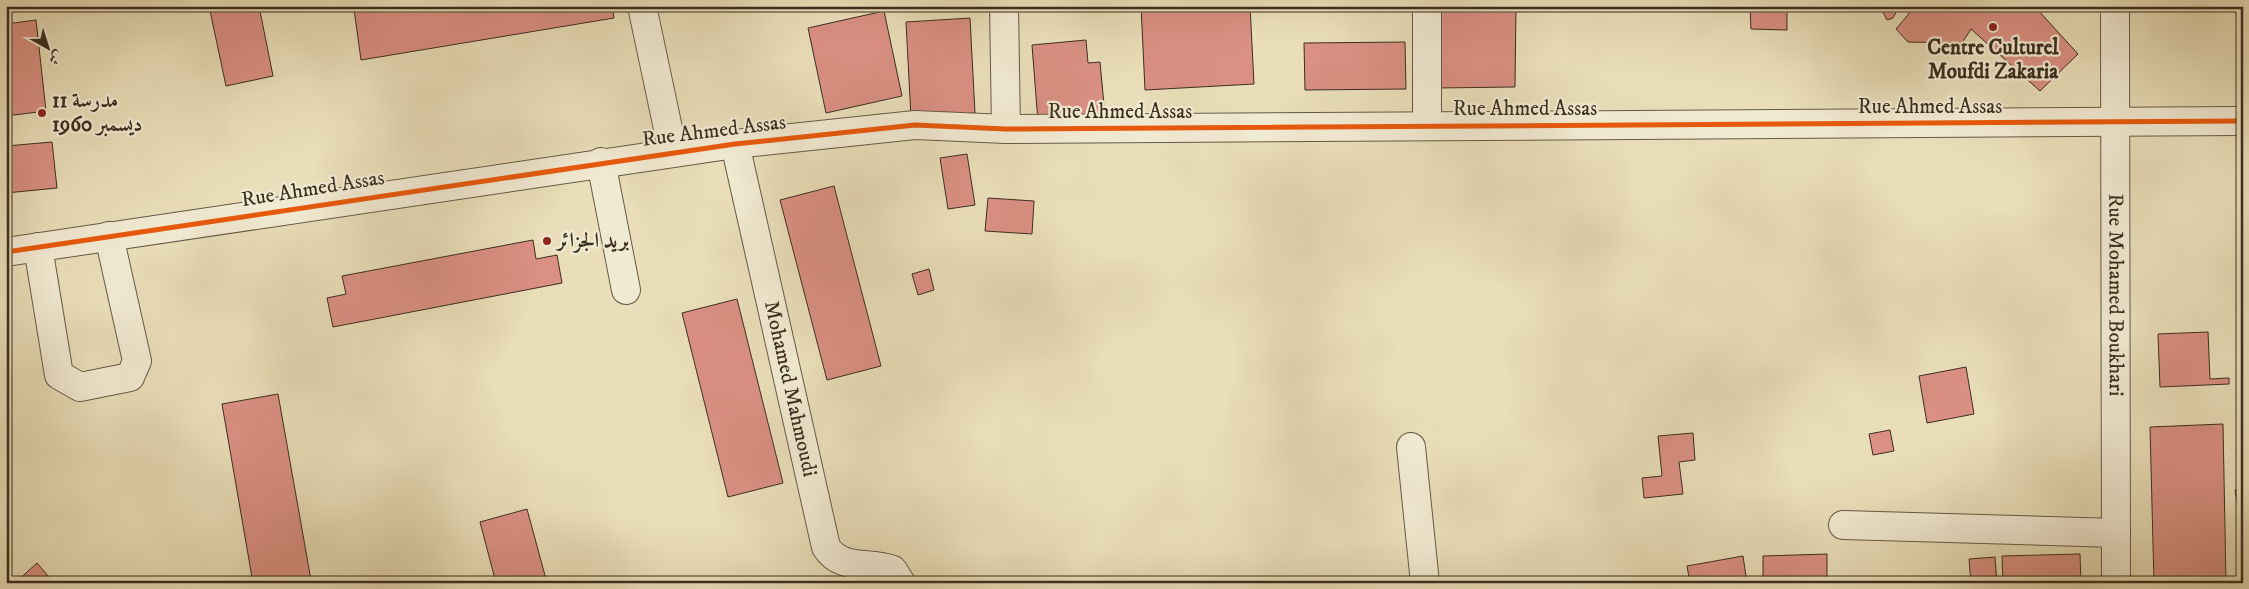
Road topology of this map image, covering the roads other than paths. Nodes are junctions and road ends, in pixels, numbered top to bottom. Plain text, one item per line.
1 (642, 6) edge
2 (1004, 6) edge
3 (1427, 6) edge
4 (2116, 6) edge
5 (2243, 121) edge
6 (2115, 122) junction
7 (1427, 126) junction
8 (1006, 129) junction
9 (735, 144) junction
10 (673, 152) junction
11 (601, 162) junction
12 (109, 236) junction
13 (38, 247) junction
14 (6, 252) edge
15 (626, 290) dead end
16 (1410, 447) dead end
17 (1843, 525) dead end
18 (2116, 533) junction
19 (900, 583) edge
20 (1425, 583) edge
21 (2116, 583) edge

1 - 10 street
2 - 8 street
3 - 7 street
4 - 6 street, Rue Mohamed Boukhari
5 - 6 street, Rue Ahmed Assas
6 - 7 street, Rue Ahmed Assas
6 - 18 street, Rue Mohamed Boukhari
7 - 8 street, Rue Ahmed Assas
8 - 9 street, Rue Ahmed Assas
9 - 10 street, Rue Ahmed Assas
9 - 19 street, Mohamed Mahmoudi
10 - 11 street, Rue Ahmed Assas
11 - 12 street, Rue Ahmed Assas
11 - 15 street
12 - 13 street, Rue Ahmed Assas
12 - 13 street
13 - 14 street, Rue Ahmed Assas
16 - 20 street
17 - 18 street
18 - 21 street, Rue Mohamed Boukhari

